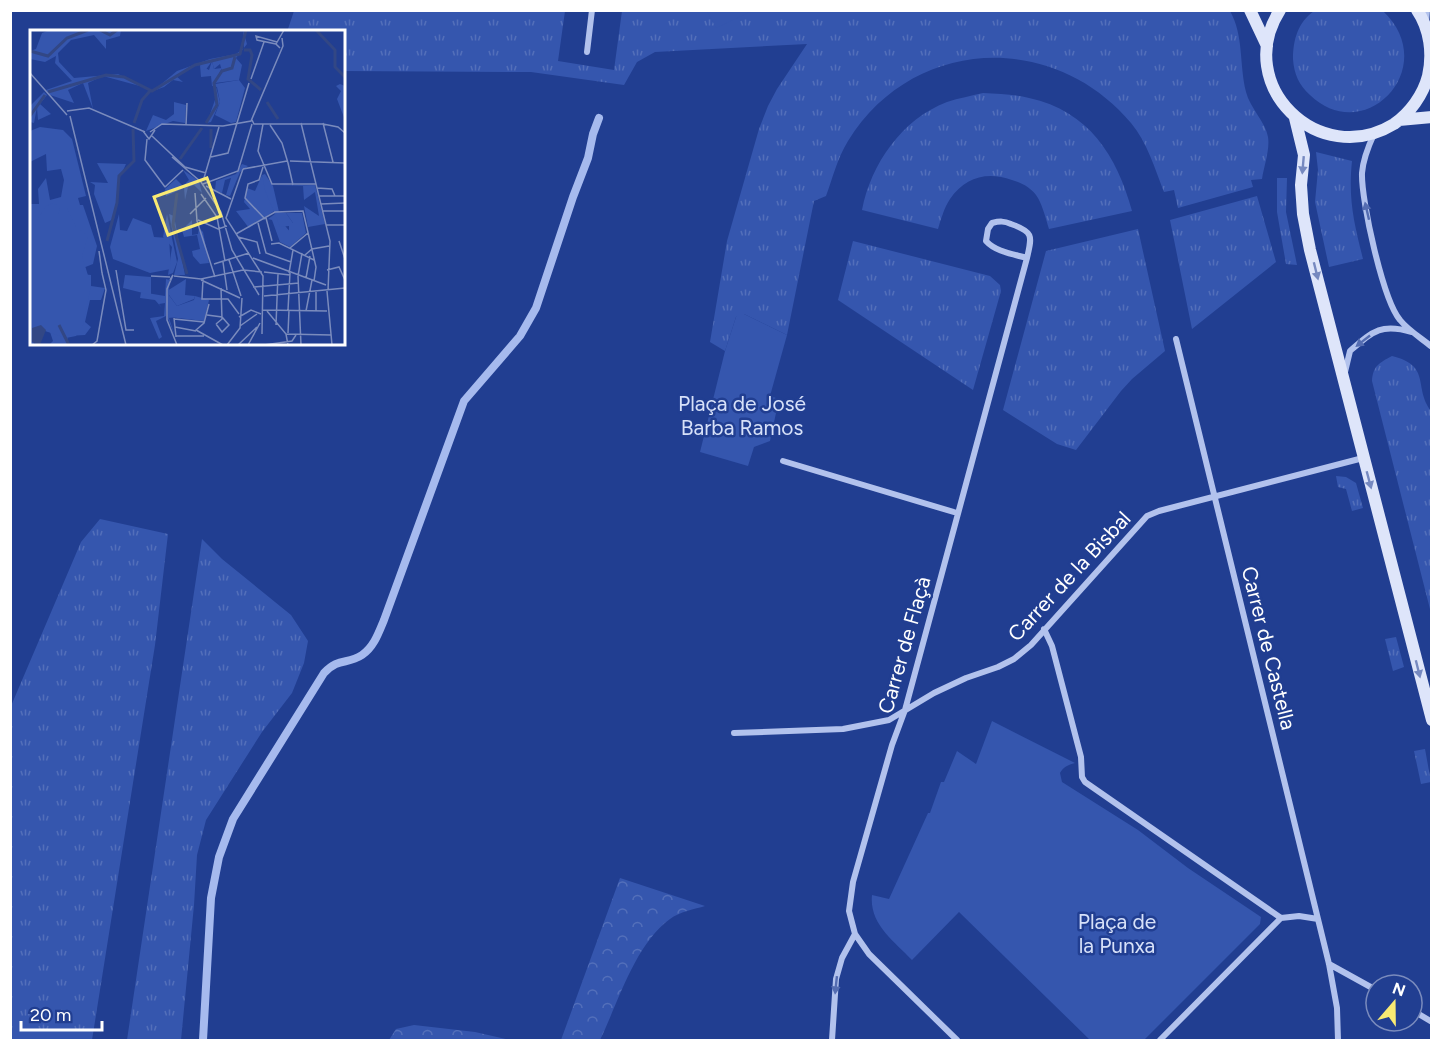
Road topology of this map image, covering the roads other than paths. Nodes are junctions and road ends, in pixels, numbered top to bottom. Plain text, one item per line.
1 (592, 10) edge
2 (1251, 10) edge
3 (1280, 10) edge
4 (1417, 10) edge
5 (1428, 10) edge
6 (1425, 26) junction
7 (1267, 46) junction
8 (586, 52) dead end
9 (1431, 52) edge
10 (1431, 117) edge
11 (1295, 118) junction
12 (1399, 120) junction
13 (1374, 134) junction
14 (1027, 258) junction
15 (1415, 333) junction
16 (1176, 339) dead end
17 (1431, 347) edge
18 (1346, 391) junction
19 (1363, 458) junction
20 (783, 461) dead end
21 (1215, 496) junction
22 (957, 513) junction
23 (1044, 629) junction
24 (905, 710) junction
25 (1431, 720) edge
26 (734, 733) dead end
27 (1281, 918) junction
28 (1318, 919) junction
29 (855, 934) junction
30 (1329, 964) junction
31 (1364, 983) edge
32 (832, 1041) edge
33 (957, 1041) edge
34 (1160, 1041) edge
35 (1338, 1041) edge

1 - 8 street
2 - 7 street
3 - 7 street
4 - 6 street
5 - 6 street
6 - 9 street
7 - 11 street
9 - 12 street
10 - 12 street
11 - 13 street
11 -> 18 street
12 - 13 street
15 -> 13 street
14 - 14 street, Carrer de Flaçà
14 - 22 street, Carrer de Flaçà
15 - 17 street
15 -> 18 street
16 - 21 street, Carrer de Castella
18 - 19 street
19 - 21 street, Carrer de la Bisbal
19 -> 25 street
20 - 22 street
21 - 23 street, Carrer de la Bisbal
21 - 28 street, Carrer de Castella
22 - 24 street, Carrer de Flaçà
23 - 24 street, Carrer de la Bisbal
23 - 27 street
24 - 26 street, Carrer de la Bisbal
24 - 29 street, Carrer de Flaçà
27 - 28 street
27 - 34 street
28 - 30 street, Carrer de Castella
29 -> 32 street
29 - 33 street
30 - 31 street
30 - 35 street, Carrer de Castella

